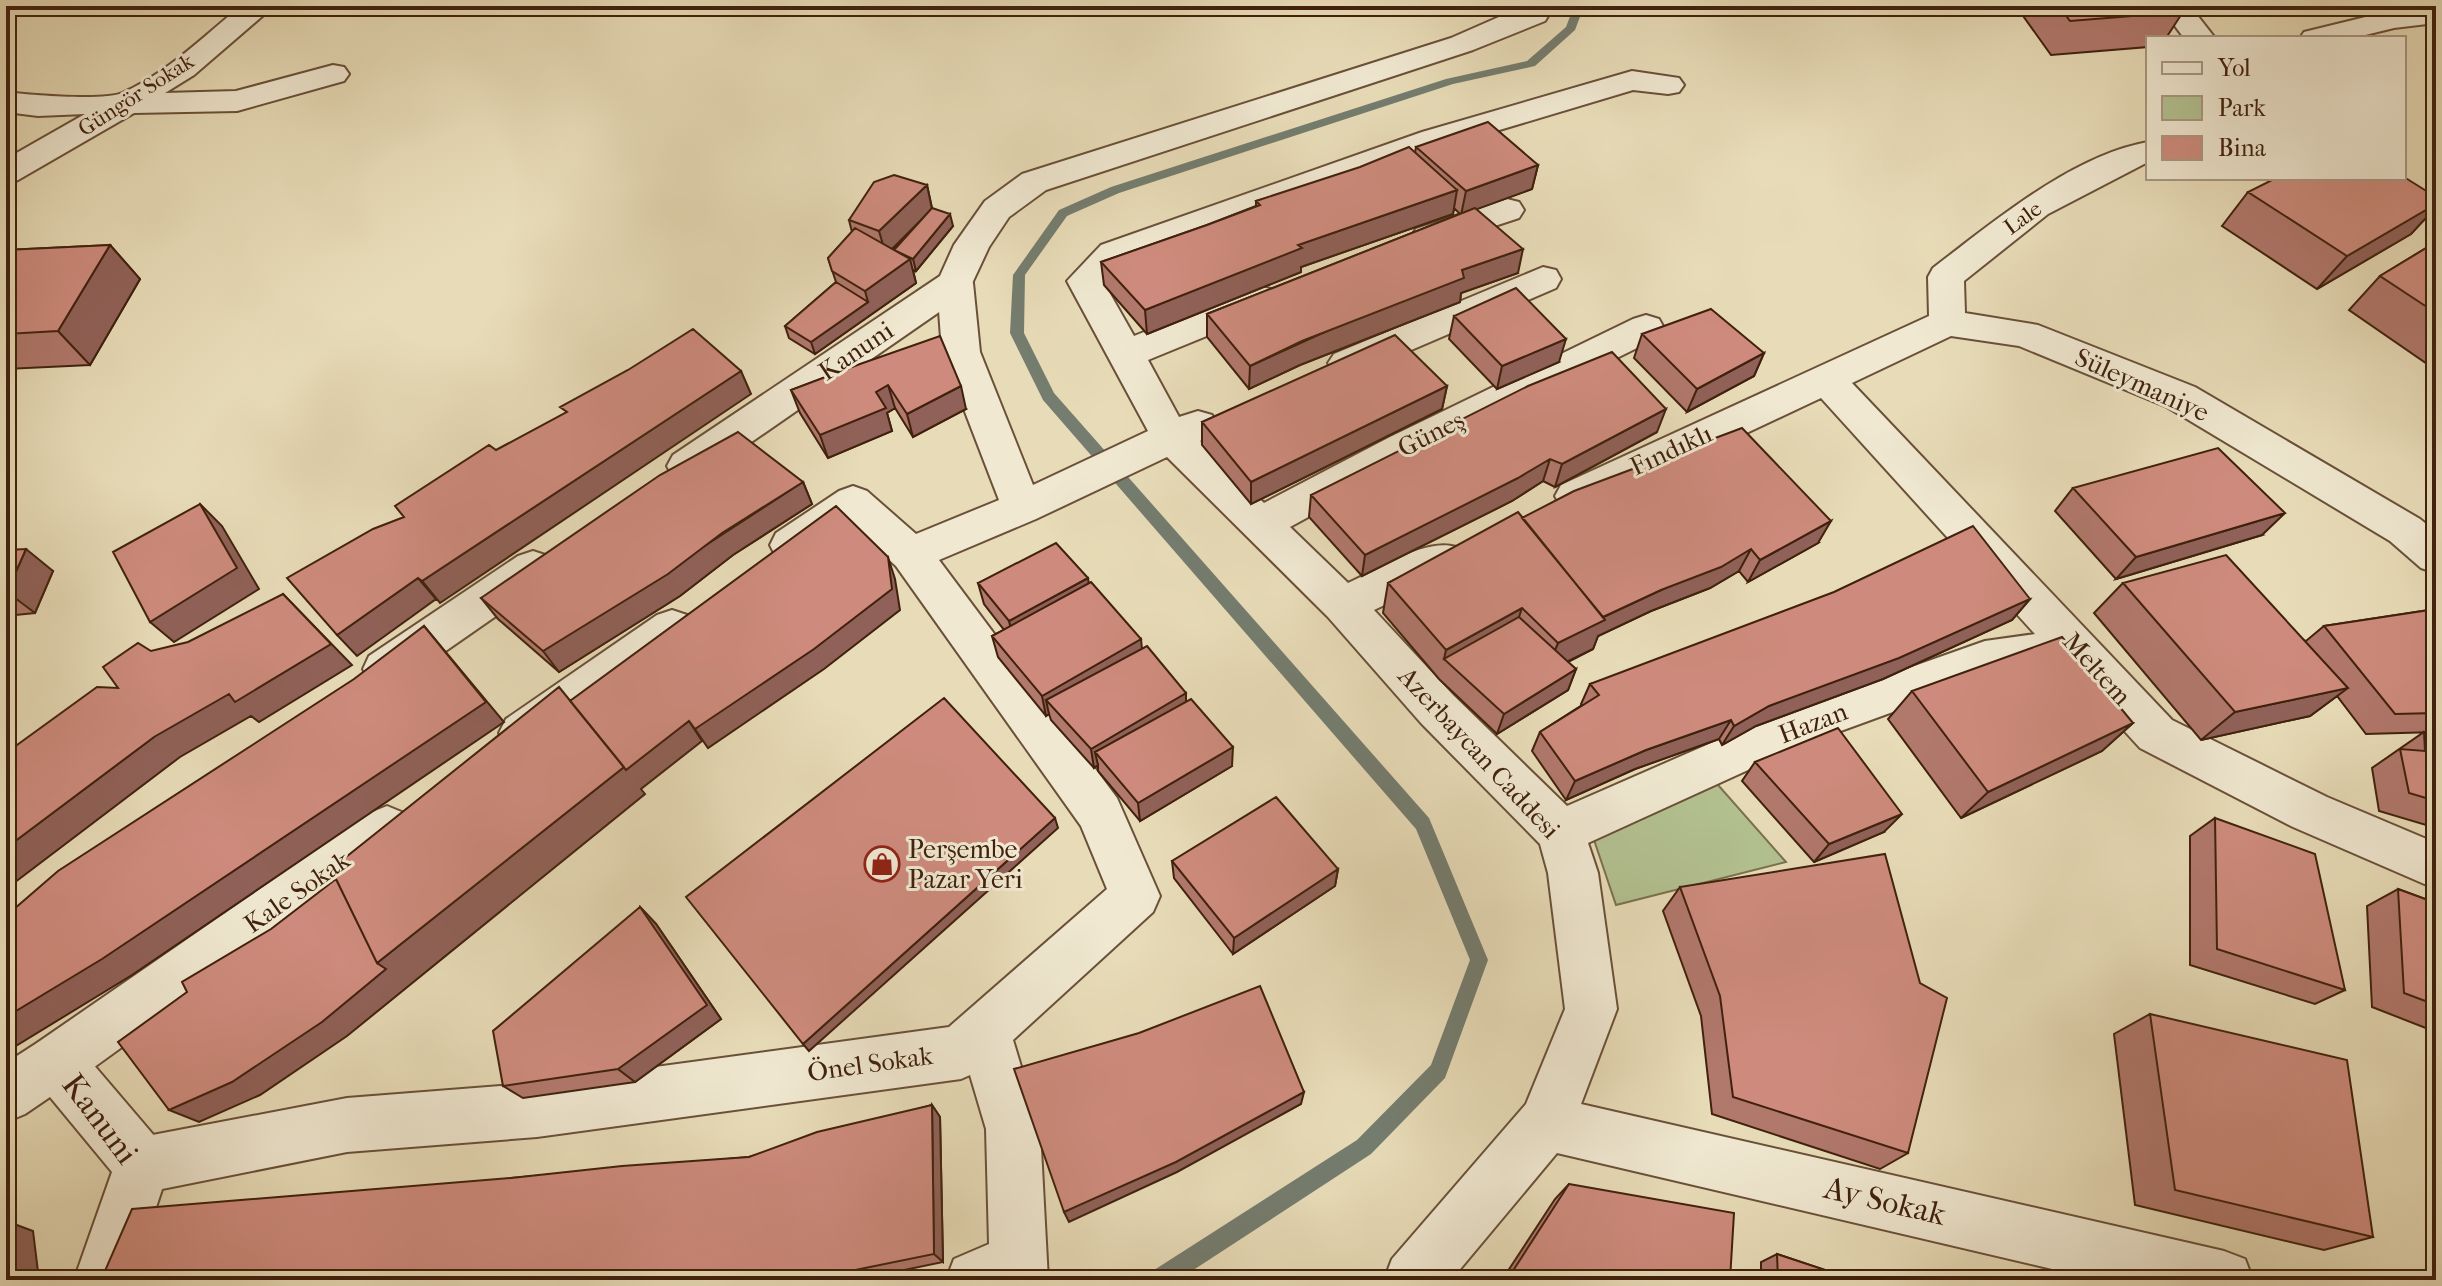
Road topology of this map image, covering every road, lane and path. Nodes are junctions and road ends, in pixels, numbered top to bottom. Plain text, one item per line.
1 (259, 6) edge
2 (1539, 6) edge
3 (2175, 6) edge
4 (2436, 14) edge
5 (2198, 36) edge
6 (2323, 36) edge
7 (333, 74) dead end
8 (1668, 85) dead end
9 (6, 102) edge
10 (125, 105) junction
11 (2146, 152) edge
12 (6, 173) edge
13 (1507, 210) dead end
14 (1400, 246) edge
15 (1543, 279) dead end
16 (955, 283) junction
17 (1299, 284) edge
18 (1947, 323) junction
19 (1646, 328) dead end
20 (1127, 354) junction
21 (1314, 377) edge
22 (1825, 378) junction
23 (1228, 413) edge
24 (1162, 441) junction
25 (652, 488) edge
26 (1040, 500) junction
27 (1542, 511) edge
28 (1260, 524) junction
29 (1471, 545) edge
30 (563, 547) edge
31 (911, 554) junction
32 (2436, 556) edge
33 (750, 573) edge
34 (711, 600) edge
35 (1343, 605) junction
36 (2077, 646) junction
37 (354, 691) edge
38 (493, 753) edge
39 (416, 808) edge
40 (1560, 832) junction
41 (2436, 866) edge
42 (984, 1031) junction
43 (56, 1062) junction
44 (6, 1095) edge
45 (1546, 1123) junction
46 (142, 1165) junction
47 (1004, 1274) edge
48 (103, 1280) edge
49 (1413, 1280) edge
50 (2224, 1280) edge

1 - 10 street, Güngör Sokak
2 - 16 street
3 - 5 street
4 - 6 street
7 - 10 street
8 - 20 street, Azerbaycan Caddesi
9 - 10 street
10 - 12 street, Güngör Sokak
11 - 18 street, Lale
13 - 14 street
15 - 21 street
16 - 25 street, Kanuni
16 - 26 street
17 - 20 street
18 - 22 street
18 - 32 street, Süleymaniye
19 - 28 street, Güneş
20 - 24 street, Azerbaycan Caddesi
22 - 27 street, Fındıklı
22 - 36 street, Meltem
23 - 24 street
24 - 26 street
24 - 28 street, Azerbaycan Caddesi
26 - 31 street
28 - 35 street, Azerbaycan Caddesi
29 - 35 street
30 - 37 street
31 - 33 street
31 - 42 street, Önel Sokak
34 - 38 street
35 - 40 street, Azerbaycan Caddesi
36 - 40 street, Hazan
36 - 41 street, Meltem
39 - 43 street, Kale Sokak
40 - 45 street, Azerbaycan Caddesi
42 - 46 street, Önel Sokak
42 - 47 street
43 - 44 street, Kanuni
43 - 46 street, Kanuni
45 - 49 street, Azerbaycan Caddesi
45 - 50 street, Ay Sokak
46 - 48 street, Kanuni

